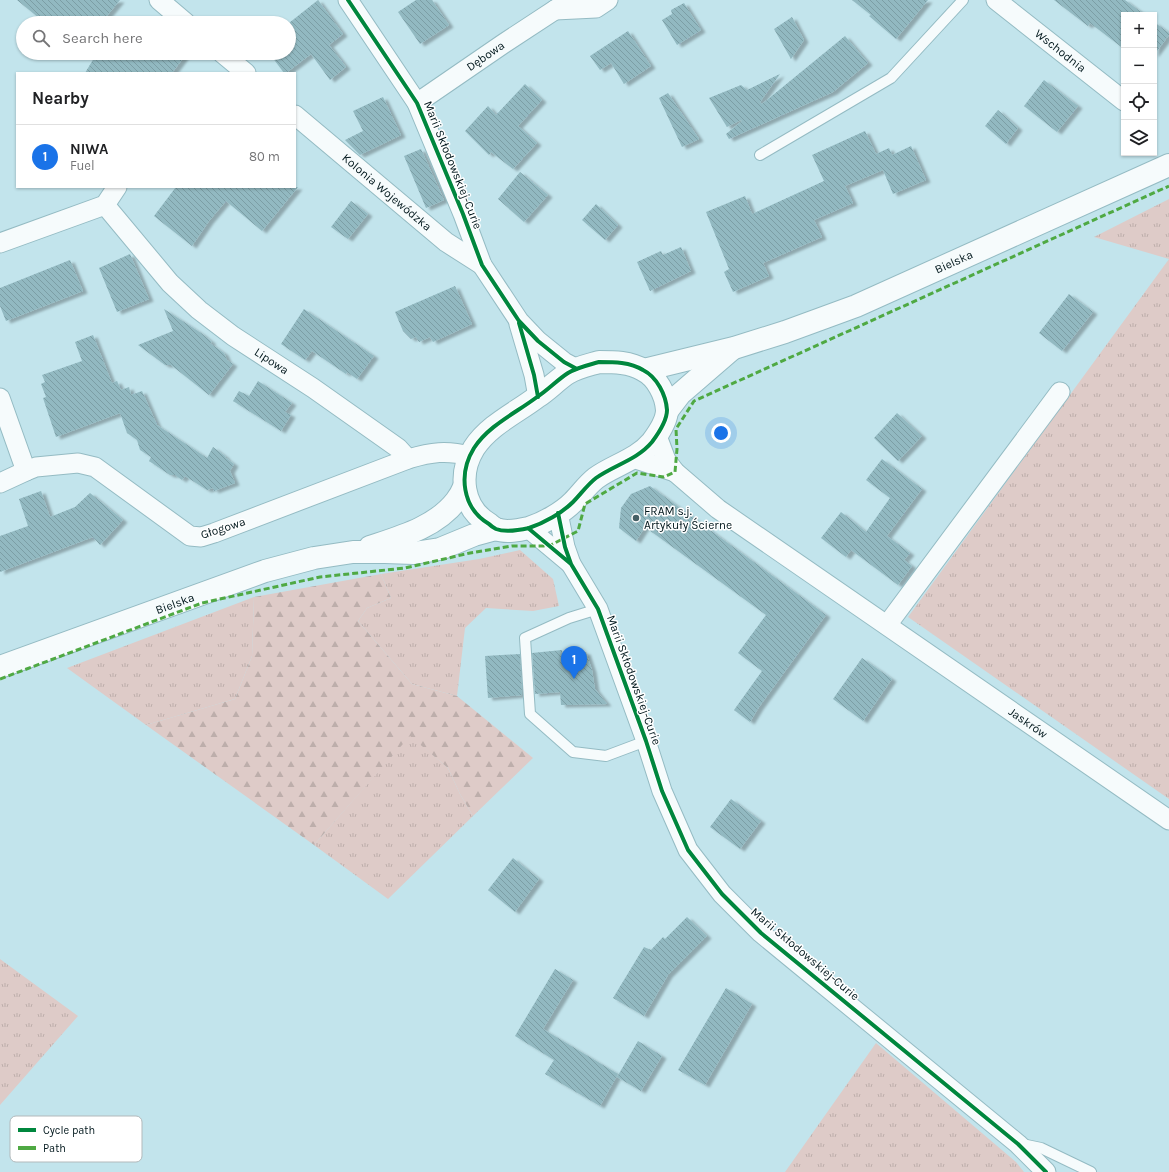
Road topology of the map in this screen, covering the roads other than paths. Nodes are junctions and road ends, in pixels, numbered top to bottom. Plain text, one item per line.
1 (159, 0) edge
2 (348, 0) edge
3 (570, 0) edge
4 (608, 0) edge
5 (963, 0) edge
6 (996, 0) edge
7 (554, 10) junction
8 (178, 16) edge
9 (230, 60) edge
10 (245, 72) edge
11 (1121, 99) edge
12 (417, 103) junction
13 (296, 116) edge
14 (760, 155) dead end
15 (1169, 164) edge
16 (116, 188) edge
17 (105, 205) junction
18 (0, 243) edge
19 (482, 265) junction
20 (519, 321) junction
21 (734, 348) junction
22 (577, 369) junction
23 (644, 370) junction
24 (1060, 392) dead end
25 (538, 397) junction
26 (0, 398) edge
27 (667, 411) junction
28 (657, 436) junction
29 (470, 456) junction
30 (633, 458) junction
31 (408, 459) junction
32 (26, 471) junction
33 (675, 472) junction
34 (0, 483) edge
35 (464, 487) junction
36 (558, 513) junction
37 (528, 528) junction
38 (496, 529) junction
39 (354, 552) junction
40 (571, 564) junction
41 (598, 609) junction
42 (887, 625) junction
43 (0, 667) edge
44 (646, 741) junction
45 (1169, 820) edge
46 (1018, 1144) junction
47 (1046, 1172) edge
48 (1091, 1172) edge

1 - 8 street
2 - 12 street, Marii Skłodowskiej-Curie
3 - 7 street, Dębowa
4 - 7 street
5 - 14 lane
6 - 11 street, Wschodnia
7 - 12 street, Dębowa
9 - 10 street
12 - 19 street, Marii Skłodowskiej-Curie
13 - 19 street, Kolonia Wojewódzka
15 - 21 main road, Bielska
16 - 17 street
17 - 18 street
17 - 31 street, Lipowa
19 - 20 street, Marii Skłodowskiej-Curie
20 - 22 street, Marii Skłodowskiej-Curie
20 - 25 street, Marii Skłodowskiej-Curie
21 - 23 main road, Bielska
21 - 27 main road, Bielska
22 - 23 main road
22 - 25 main road
23 - 27 main road
24 - 42 street
25 - 29 main road
26 - 32 street
27 - 28 main road, Bielska
28 - 30 main road, Bielska
28 - 33 street, Jaskrów
29 - 31 street
29 - 35 main road
30 - 33 street, Jaskrów
30 - 36 main road, Bielska
31 - 32 street, Głogowa
32 - 34 street, Głogowa
33 - 42 street, Jaskrów
35 - 38 main road
35 - 39 main road, Bielska
36 - 37 main road, Bielska
36 - 40 street, Marii Skłodowskiej-Curie
37 - 38 main road, Bielska
37 - 40 street, Marii Skłodowskiej-Curie
38 - 39 main road, Bielska
39 - 43 main road, Bielska
40 - 41 street, Marii Skłodowskiej-Curie
41 - 44 street, Marii Skłodowskiej-Curie
41 - 44 lane
42 - 45 street, Jaskrów
44 - 46 street, Marii Skłodowskiej-Curie
46 - 47 street, Marii Skłodowskiej-Curie
46 - 48 lane, Marii Skłodowskiej-Curie

